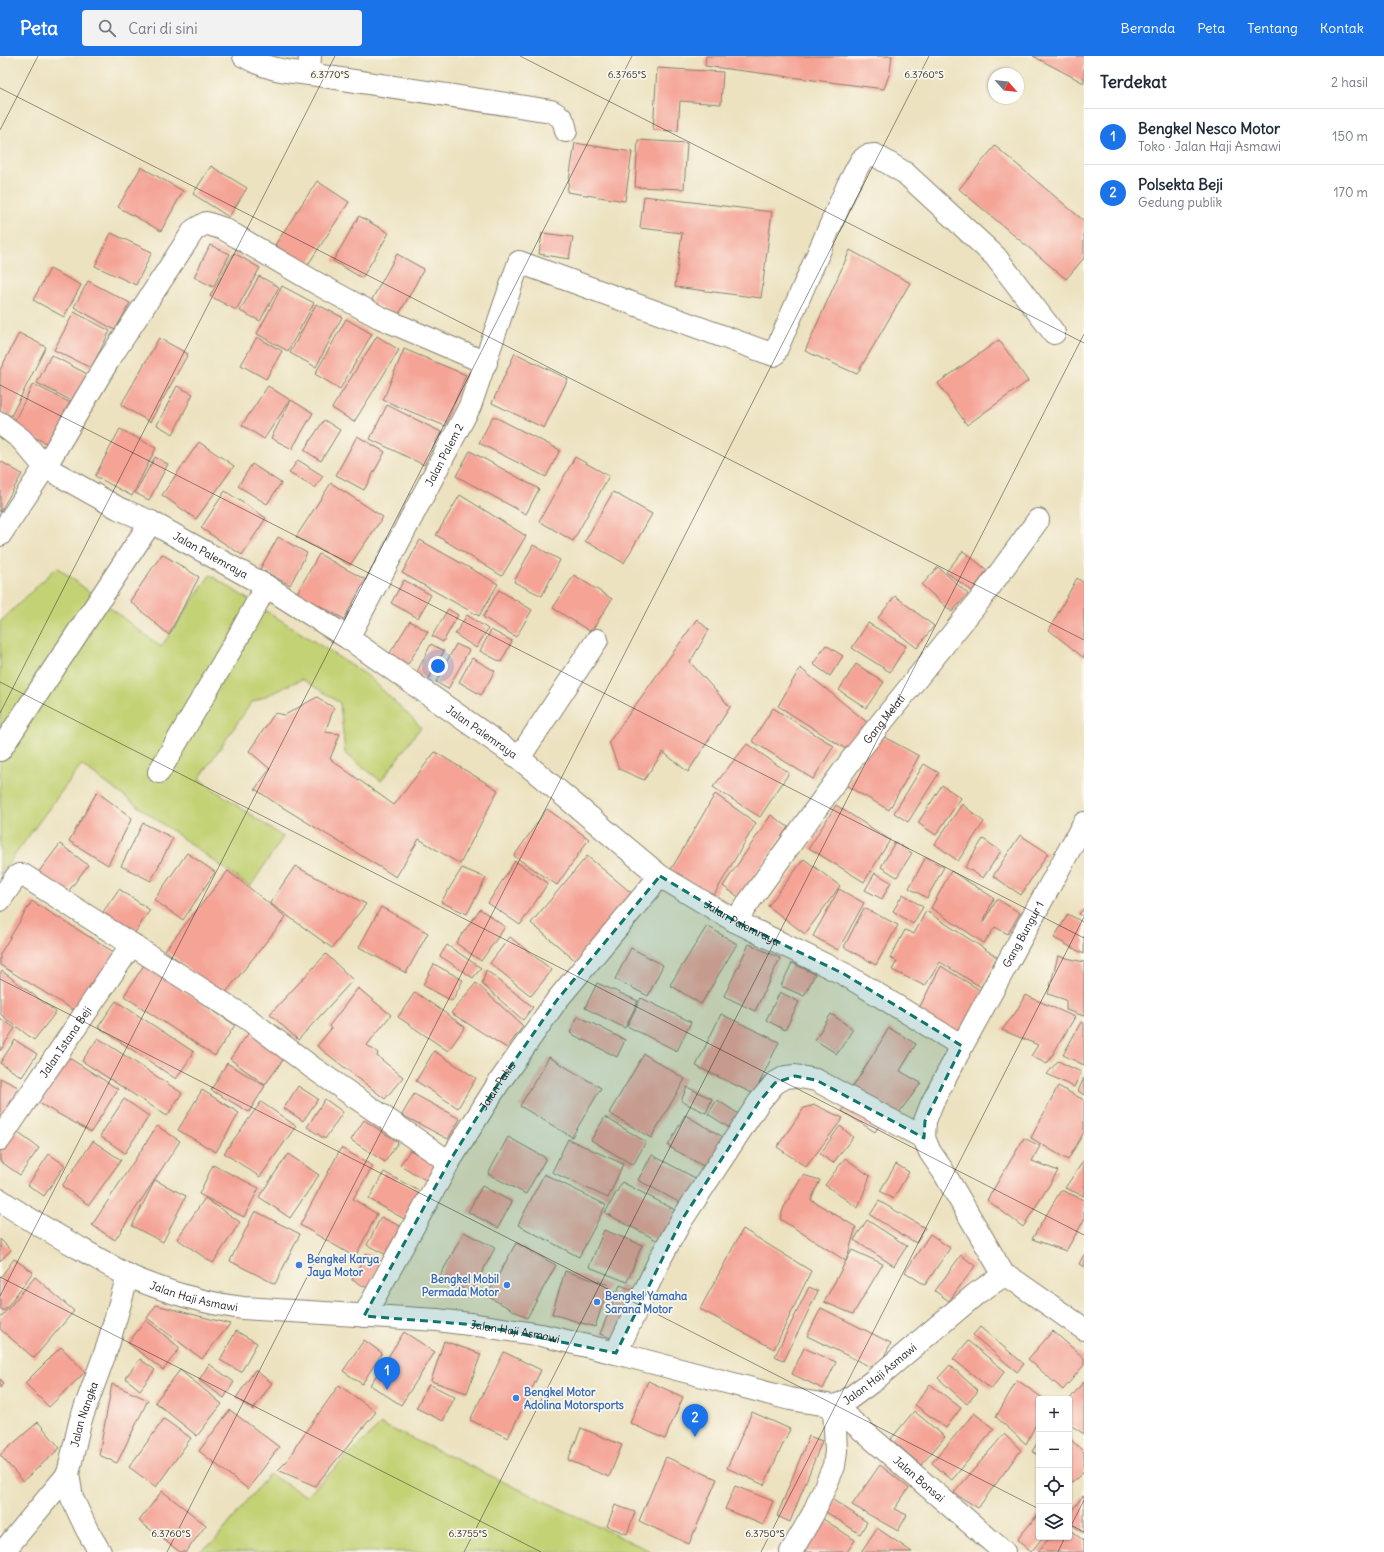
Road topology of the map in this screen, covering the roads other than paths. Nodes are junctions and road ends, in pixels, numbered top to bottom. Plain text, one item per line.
1 (244, 56) edge
2 (309, 65) edge
3 (566, 131) dead end
4 (1054, 333) dead end
5 (486, 363) junction
6 (0, 423) edge
7 (45, 467) junction
8 (1038, 520) dead end
9 (151, 522) junction
10 (0, 534) edge
11 (266, 586) junction
12 (348, 638) junction
13 (597, 640) dead end
14 (0, 750) edge
15 (519, 758) junction
16 (159, 772) dead end
17 (1084, 823) edge
18 (660, 876) junction
19 (0, 900) edge
20 (735, 921) junction
21 (132, 944) junction
22 (962, 1046) junction
23 (924, 1138) junction
24 (0, 1139) edge
25 (449, 1162) junction
26 (0, 1200) edge
27 (128, 1275) junction
28 (1005, 1277) junction
29 (364, 1316) junction
30 (1084, 1329) edge
31 (616, 1353) junction
32 (834, 1406) junction
33 (68, 1474) junction
34 (3, 1552) edge
35 (100, 1552) edge
36 (791, 1552) edge
37 (1004, 1552) edge

1 - 2 street
2 - 3 street
4 - 5 street, Jalan Palem 2
5 - 7 street
5 - 12 street, Jalan Palem 2
6 - 7 street, Jalan Palemraya
7 - 9 street, Jalan Palemraya
7 - 10 street
8 - 20 street, Gang Melati
9 - 11 street, Jalan Palemraya
9 - 14 street
11 - 12 street, Jalan Palemraya
11 - 16 street
12 - 15 street, Jalan Palemraya
13 - 15 street
15 - 18 street, Jalan Palemraya
17 - 22 street, Gang Bungur 1
18 - 20 street, Jalan Palemraya
18 - 25 street, Jalan Pakis
19 - 21 street
20 - 22 street, Jalan Palemraya
21 - 24 street, Jalan Istana Beji
21 - 25 street
22 - 23 street, Gang Bungur 1
23 - 28 street
23 - 31 street
25 - 29 street, Jalan Pakis
26 - 27 street, Jalan Haji Asmawi
27 - 29 street, Jalan Haji Asmawi
27 - 33 street, Jalan Nangka
28 - 30 street
28 - 32 street, Jalan Haji Asmawi
29 - 31 street, Jalan Haji Asmawi
31 - 32 street, Jalan Haji Asmawi
32 - 36 street
32 - 37 street, Jalan Bonsai
33 - 34 street
33 - 35 street, Jalan Nangka

